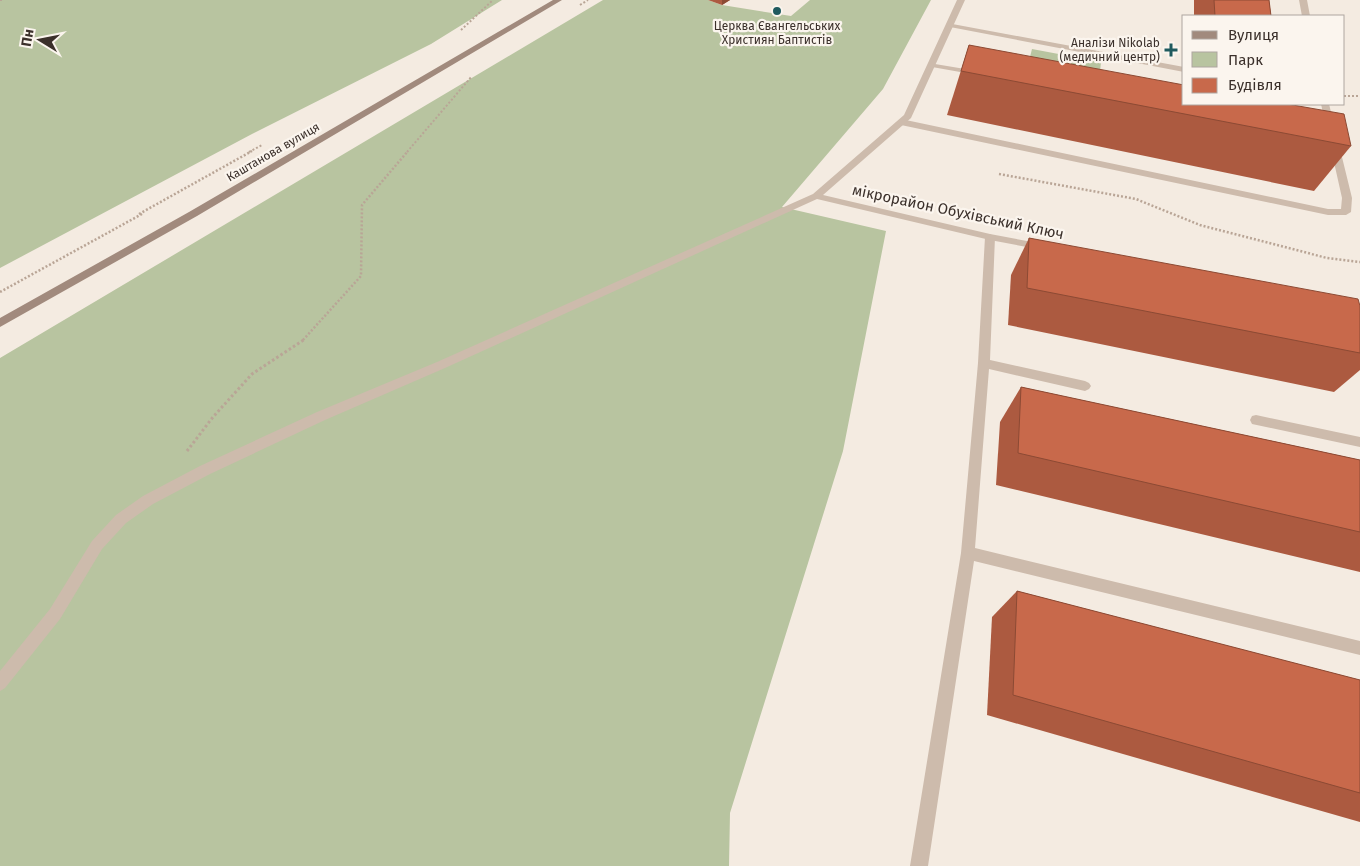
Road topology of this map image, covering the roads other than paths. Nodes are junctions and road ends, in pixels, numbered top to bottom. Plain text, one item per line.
1 (558, 0) edge
2 (961, 0) edge
3 (1303, 0) edge
4 (1306, 15) edge
5 (950, 26) junction
6 (932, 65) junction
7 (1182, 70) edge
8 (990, 76) edge
9 (1325, 105) edge
10 (901, 122) junction
11 (816, 196) junction
12 (990, 237) junction
13 (1058, 250) edge
14 (0, 323) edge
15 (984, 363) junction
16 (1086, 386) dead end
17 (1256, 420) dead end
18 (1360, 442) edge
19 (968, 552) junction
20 (1360, 648) edge
21 (0, 683) edge
22 (919, 866) edge

1 - 14 main road, Каштанова вулиця
2 - 5 street
3 - 4 street
5 - 6 street
5 - 7 street
6 - 8 street
6 - 10 street
9 - 10 street
10 - 11 street
11 - 12 street, мікрорайон Обухівський Ключ
11 - 21 street
12 - 13 street, мікрорайон Обухівський Ключ
12 - 15 street
15 - 16 street
15 - 19 street
17 - 18 street
19 - 20 street
19 - 22 street

